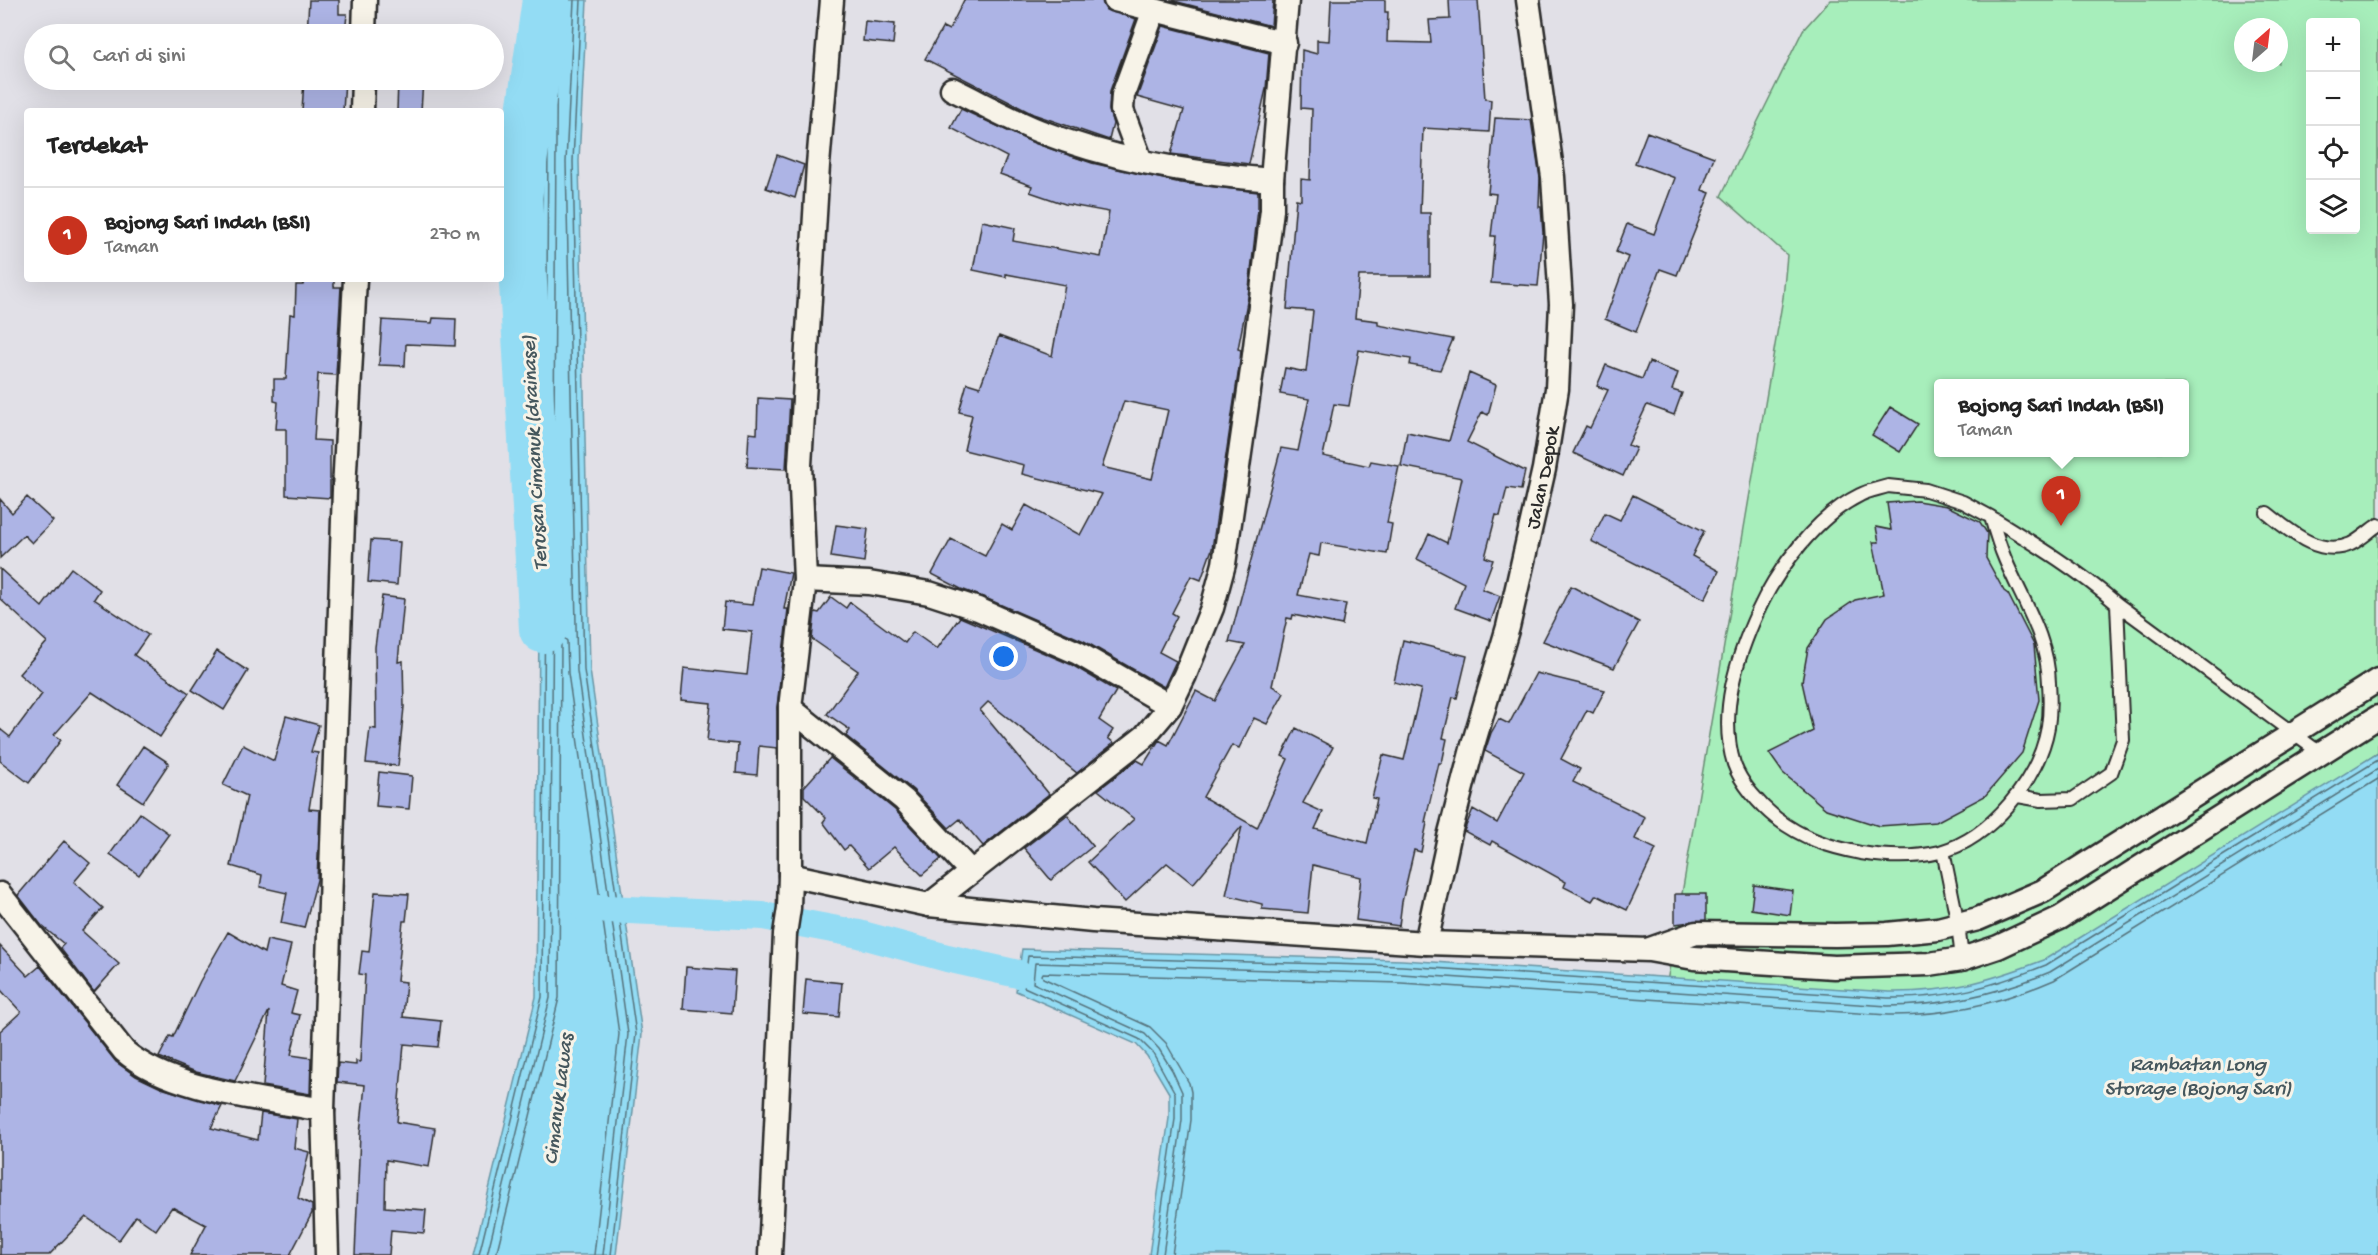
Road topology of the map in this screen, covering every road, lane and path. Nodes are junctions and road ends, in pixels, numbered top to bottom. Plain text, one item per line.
1 (365, 0) edge
2 (832, 0) edge
3 (1115, 0) edge
4 (1287, 0) edge
5 (1528, 0) edge
6 (1154, 10) junction
7 (364, 24) edge
8 (1285, 43) junction
9 (952, 89) dead end
10 (363, 90) edge
11 (362, 108) edge
12 (1141, 161) junction
13 (1272, 180) junction
14 (355, 282) edge
15 (2267, 513) dead end
16 (1991, 517) junction
17 (2378, 525) edge
18 (805, 580) junction
19 (2117, 604) junction
20 (2378, 680) edge
21 (1170, 706) junction
22 (790, 708) junction
23 (2378, 717) edge
24 (2291, 734) junction
25 (2320, 753) junction
26 (2018, 796) junction
27 (1943, 851) junction
28 (971, 872) junction
29 (790, 876) junction
30 (0, 894) edge
31 (929, 905) junction
32 (1958, 924) junction
33 (1426, 943) junction
34 (1649, 950) junction
35 (1962, 959) junction
36 (323, 1110) junction
37 (327, 1255) edge
38 (770, 1255) edge

1 - 7 street
2 - 18 street
3 - 6 street
4 - 8 street
5 - 33 street, Jalan Depok
6 - 8 street
6 - 12 street
8 - 13 street
9 - 12 street
10 - 11 street
12 - 13 street
13 - 21 street
14 - 36 street
15 - 17 lane
16 - 19 lane
16 - 26 lane
16 - 27 lane
18 - 21 street
18 - 22 street
19 - 24 lane
19 - 26 lane
20 - 24 street
21 - 28 street
22 - 28 street
22 - 29 street
23 - 25 street
24 - 25 lane
24 - 32 street
25 - 35 street
26 - 27 lane
27 - 32 lane
28 - 31 street
29 - 31 street
29 - 38 street
30 - 36 street
31 - 33 street
32 - 34 street
32 - 35 lane
33 - 34 street
34 - 35 street
36 - 37 street

